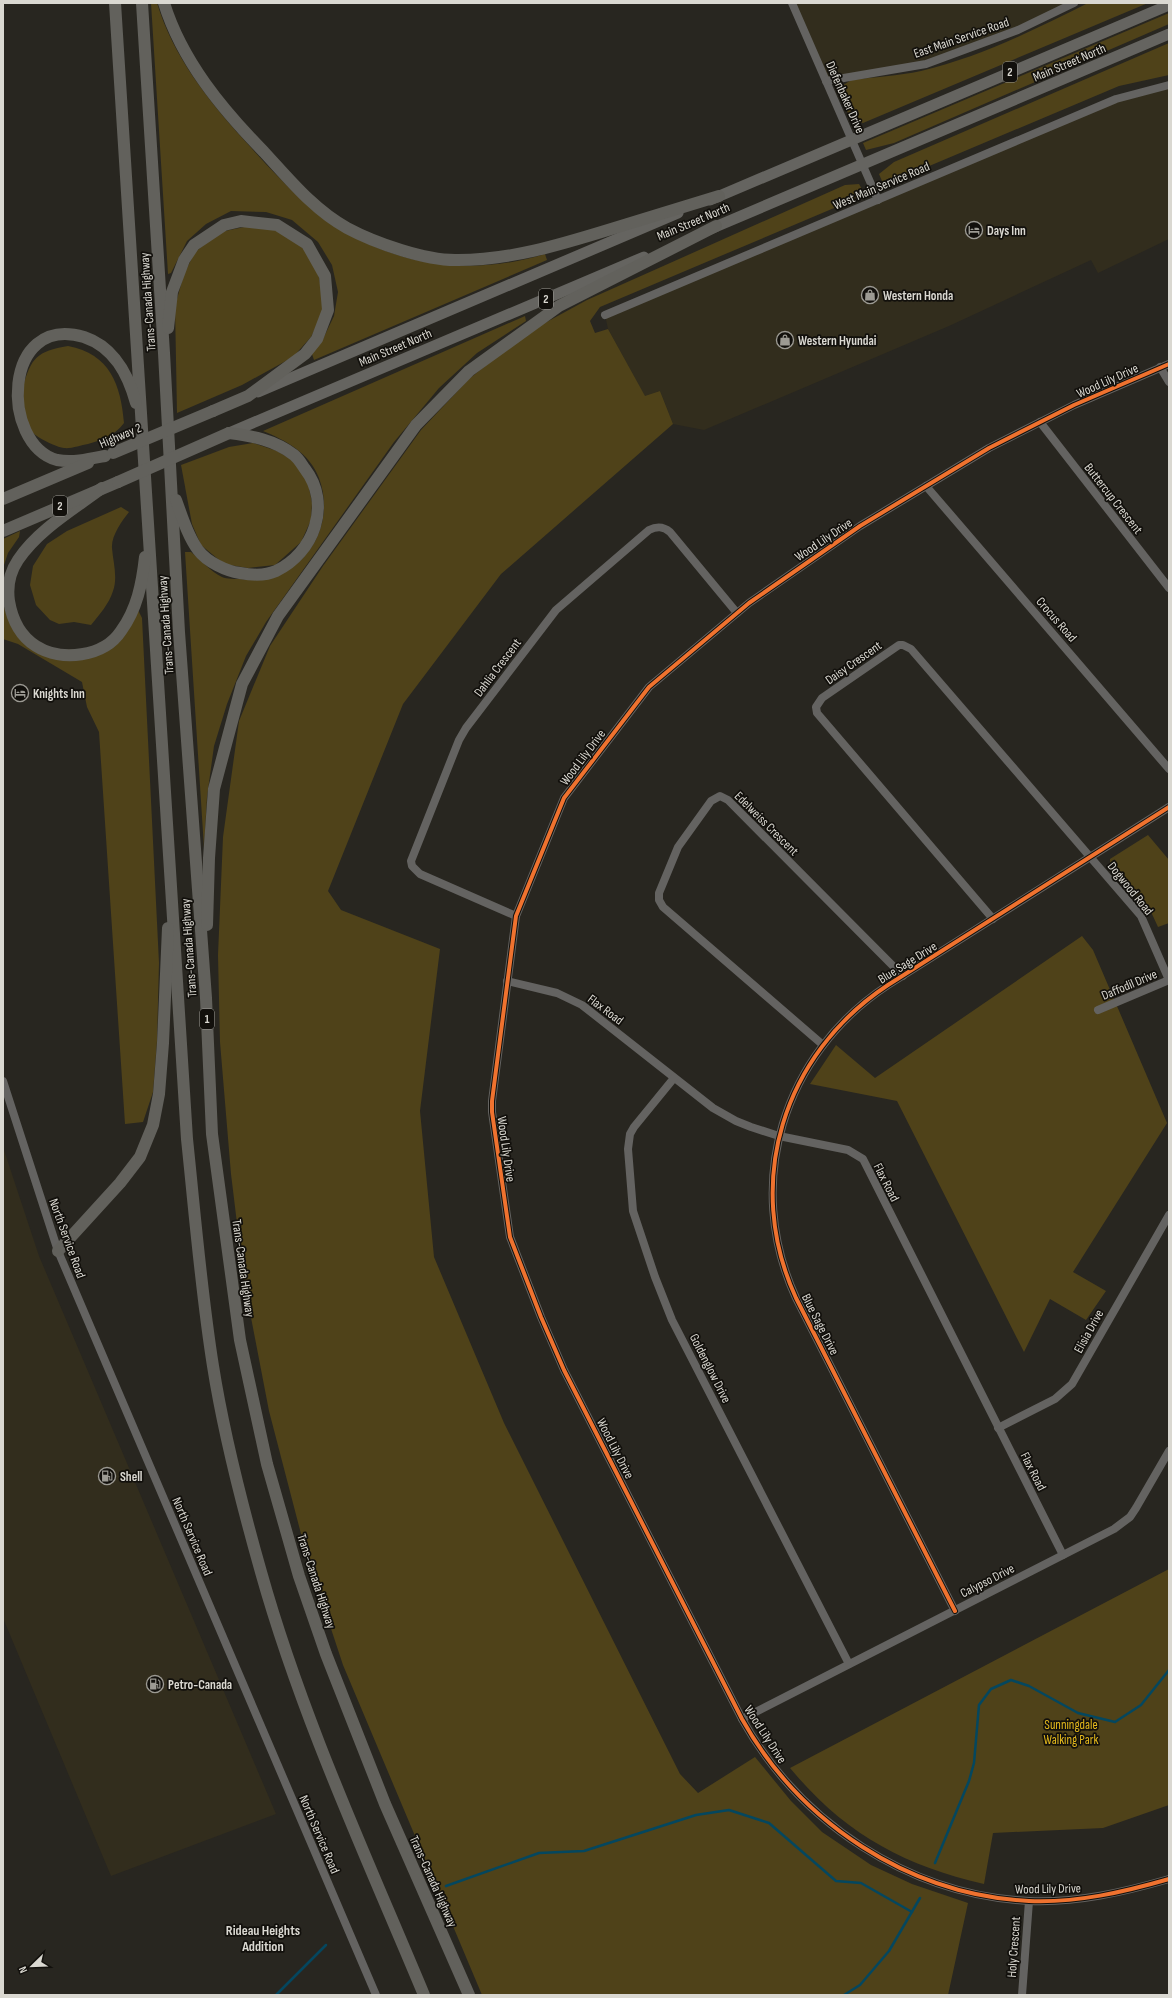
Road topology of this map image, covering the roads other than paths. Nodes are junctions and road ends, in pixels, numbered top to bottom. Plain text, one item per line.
1 (115, 3) edge
2 (142, 3) edge
3 (164, 3) edge
4 (792, 3) edge
5 (1074, 3) edge
6 (1169, 4) edge
7 (1169, 34) edge
8 (826, 81) junction
9 (1169, 85) edge
10 (852, 140) junction
11 (862, 164) junction
12 (719, 196) junction
13 (878, 200) junction
14 (716, 226) junction
15 (605, 315) dead end
16 (164, 353) junction
17 (1169, 364) edge
18 (1160, 368) junction
19 (9, 370) dead end
20 (1169, 382) edge
21 (248, 396) junction
22 (1040, 422) junction
23 (143, 430) junction
24 (229, 433) junction
25 (13, 434) dead end
26 (109, 454) junction
27 (926, 486) junction
28 (171, 487) junction
29 (102, 488) junction
30 (3, 500) edge
31 (149, 526) junction
32 (3, 531) edge
33 (1169, 588) edge
34 (737, 613) junction
35 (1169, 769) edge
36 (1169, 807) edge
37 (1090, 857) junction
38 (170, 860) junction
39 (516, 916) junction
40 (993, 919) junction
41 (903, 976) junction
42 (1169, 980) edge
43 (507, 981) junction
44 (206, 998) junction
45 (1098, 1010) dead end
46 (823, 1044) junction
47 (674, 1078) junction
48 (3, 1081) edge
49 (779, 1136) junction
50 (1169, 1215) edge
51 (58, 1250) junction
52 (998, 1428) junction
53 (1169, 1450) edge
54 (1063, 1555) junction
55 (955, 1610) junction
56 (849, 1664) junction
57 (742, 1719) junction
58 (1169, 1879) edge
59 (1029, 1901) junction
60 (376, 1995) edge
61 (424, 1995) edge
62 (469, 1995) edge
63 (1022, 1995) edge

1 - 23 highway, Trans-Canada Highway
2 - 16 highway, Trans-Canada Highway / 1
3 - 12 highway
4 - 8 street, Diefenbaker Drive
5 - 8 street, East Main Service Road
6 - 10 main road, Main Street North / 2
7 - 11 main road, Main Street North / 2
8 - 10 street, Diefenbaker Drive
9 - 13 street, West Main Service Road
10 - 11 street, Diefenbaker Drive
10 - 12 main road, Main Street North / 2
11 - 13 street, Diefenbaker Drive
11 - 14 main road, Main Street North / 2
12 - 21 main road, Main Street North / 2
13 - 15 street, West Main Service Road
14 - 24 main road, Main Street North / 2
14 - 44 highway
16 - 21 highway, Highway 2
16 - 28 highway, Trans-Canada Highway / 1
17 - 18 street, Wood Lily Drive
18 - 20 street
18 - 22 street, Wood Lily Drive
19 - 23 highway
21 - 26 highway, Highway 2 / 2, bridge
22 - 27 street, Wood Lily Drive
22 - 33 street, Buttercup Crescent
23 - 31 highway, Trans-Canada Highway
24 - 28 highway
24 - 29 highway, 2, bridge
25 - 26 highway
26 - 30 highway, Highway 2 / 2
27 - 34 street, Wood Lily Drive
27 - 35 street, Crocus Road
28 - 44 highway, Trans-Canada Highway / 1
29 - 31 highway
29 - 32 highway, 2
31 - 38 highway, Trans-Canada Highway
34 - 39 street, Wood Lily Drive
34 - 39 street, Dahlia Crescent
36 - 37 street, Blue Sage Drive
37 - 40 street, Blue Sage Drive
37 - 40 street, Daisy Crescent
37 - 42 street, Dogwood Road
38 - 51 highway
38 - 61 highway, Trans-Canada Highway
39 - 43 street, Wood Lily Drive
40 - 41 street, Blue Sage Drive
41 - 46 street, Blue Sage Drive
41 - 46 street, Edelweiss Crescent
42 - 45 street, Daffodil Drive
43 - 47 street, Flax Road
43 - 57 street, Wood Lily Drive
44 - 62 highway, Trans-Canada Highway / 1
46 - 49 street, Blue Sage Drive
47 - 49 street, Flax Road
47 - 56 street, Goldenglow Drive
48 - 51 street, North Service Road
49 - 52 street, Flax Road
49 - 55 street, Blue Sage Drive
50 - 52 street, Elisia Drive
51 - 60 street, North Service Road
52 - 54 street, Flax Road
53 - 54 street, Calypso Drive
54 - 55 street, Calypso Drive
55 - 56 street, Calypso Drive
56 - 57 street, Calypso Drive
57 - 59 street, Wood Lily Drive
58 - 59 street, Wood Lily Drive
59 - 63 street, Holy Crescent

